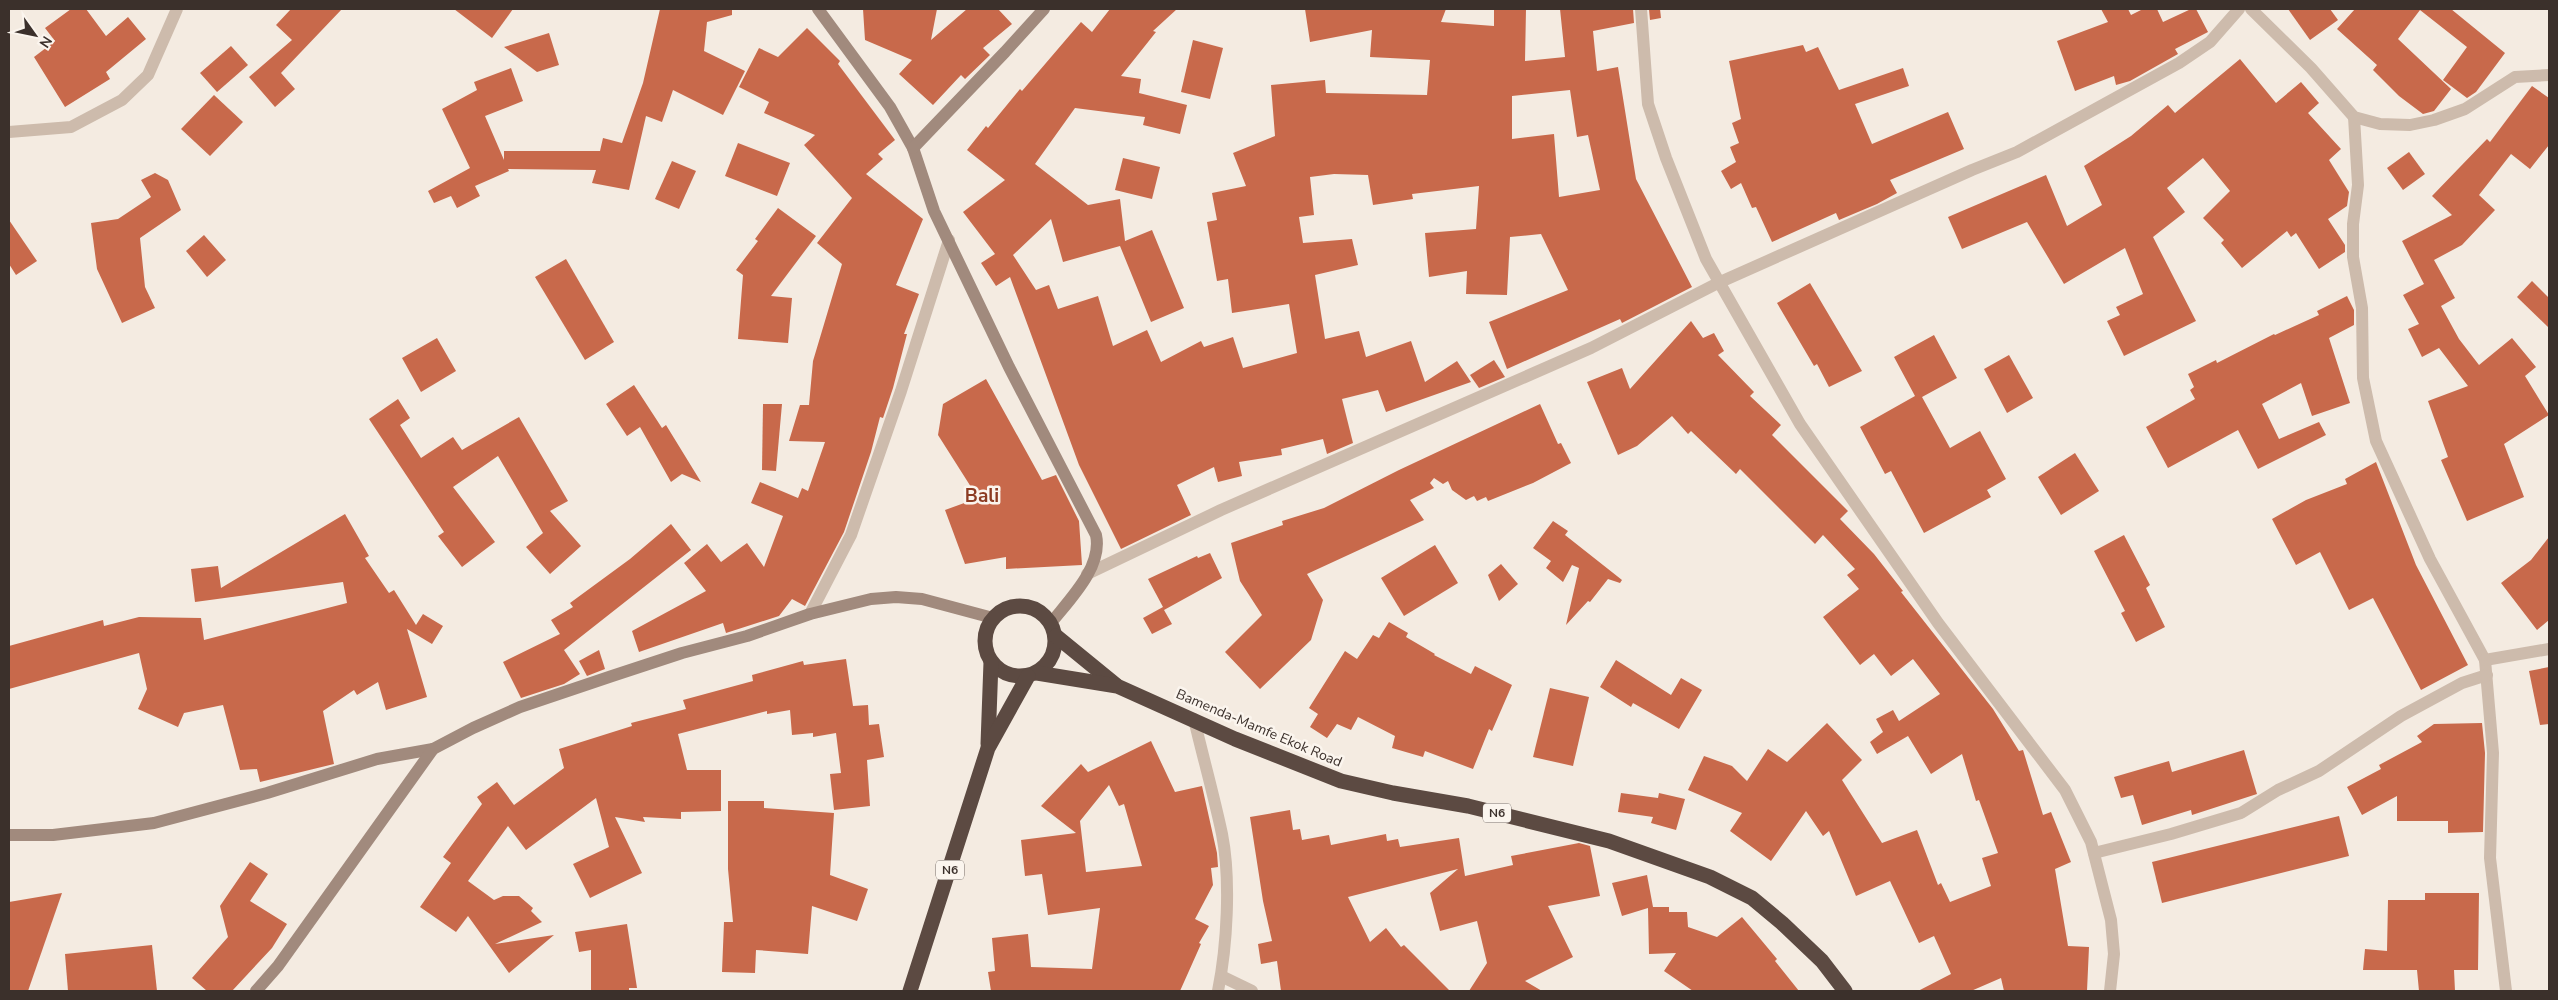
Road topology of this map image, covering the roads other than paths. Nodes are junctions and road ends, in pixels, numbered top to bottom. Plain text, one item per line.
1 (177, 9) edge
2 (818, 9) edge
3 (1044, 9) edge
4 (1641, 9) edge
5 (2240, 9) edge
6 (2252, 9) edge
7 (2549, 75) edge
8 (2354, 116) junction
9 (9, 132) edge
10 (913, 148) junction
11 (949, 240) junction
12 (1718, 283) junction
13 (1087, 574) junction
14 (810, 614) junction
15 (993, 618) junction
16 (1054, 629) junction
17 (2549, 649) edge
18 (2484, 660) junction
19 (991, 662) junction
20 (1032, 675) junction
21 (2487, 675) junction
22 (1118, 686) junction
23 (1194, 719) junction
24 (988, 748) junction
25 (433, 749) junction
26 (9, 836) edge
27 (2094, 853) junction
28 (1222, 976) junction
29 (256, 991) edge
30 (910, 991) edge
31 (1218, 991) edge
32 (1252, 991) edge
33 (1845, 991) edge
34 (2110, 991) edge
35 (2506, 991) edge

1 - 9 street
2 - 10 street
3 - 10 street
4 - 12 street
5 - 12 street
6 - 8 street
7 - 8 street
8 - 18 street
10 - 11 street
11 - 13 street
11 - 14 street
12 - 13 street
12 - 27 street
13 - 16 street
14 - 15 street
14 - 25 street
15 - 16 highway, N6
15 - 19 highway, N6
16 - 20 highway, N6
16 - 22 highway, N6
17 - 18 street
18 - 21 street
19 - 20 highway, N6
19 - 24 highway, N6
20 - 22 highway, N6
20 - 24 highway, N6
21 - 27 street
21 - 35 street
22 - 23 highway, Bamenda-Mamfe Ekok Road / N6
23 - 28 street
23 - 33 highway, Bamenda-Mamfe Ekok Road / N6
24 - 30 highway, N6
25 - 26 street
25 - 29 street
27 - 34 street
28 - 31 street
28 - 32 street

